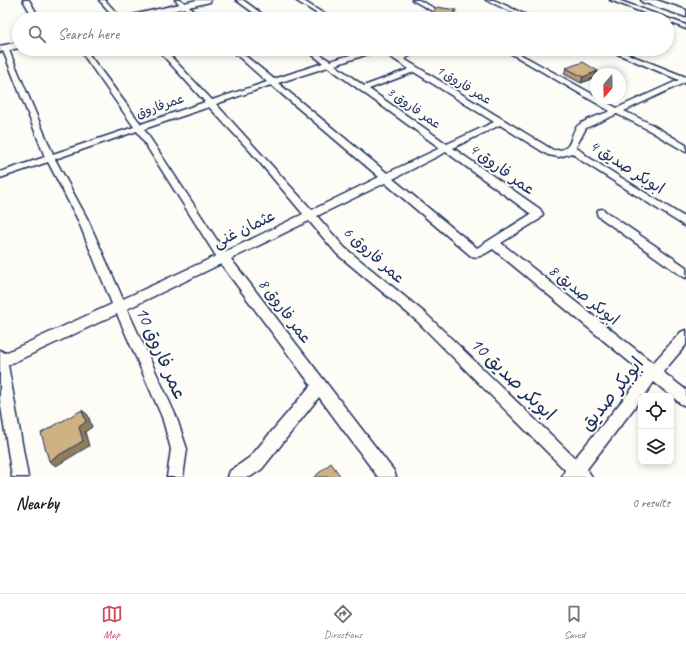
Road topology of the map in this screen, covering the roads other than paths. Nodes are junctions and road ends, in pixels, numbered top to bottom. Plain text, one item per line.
1 (26, 0) edge
2 (102, 0) edge
3 (207, 0) edge
4 (239, 0) edge
5 (298, 0) edge
6 (415, 0) edge
7 (489, 0) edge
8 (613, 0) edge
9 (646, 0) edge
10 (667, 0) edge
11 (181, 3) edge
12 (686, 6) edge
13 (33, 12) edge
14 (113, 12) edge
15 (153, 12) edge
16 (192, 12) edge
17 (256, 12) edge
18 (318, 12) edge
19 (438, 12) edge
20 (514, 12) edge
21 (646, 12) edge
22 (686, 14) edge
23 (674, 22) edge
24 (686, 27) edge
25 (3, 48) edge
26 (87, 56) edge
27 (167, 56) edge
28 (241, 56) edge
29 (318, 56) edge
30 (353, 56) edge
31 (394, 56) edge
32 (405, 56) edge
33 (519, 56) edge
34 (626, 56) edge
35 (399, 59) junction
36 (329, 63) junction
37 (414, 69) junction
38 (686, 80) edge
39 (272, 82) junction
40 (365, 88) junction
41 (210, 103) junction
42 (615, 110) junction
43 (500, 122) junction
44 (139, 128) junction
45 (448, 148) junction
46 (572, 148) junction
47 (686, 149) edge
48 (50, 158) junction
49 (0, 175) edge
50 (385, 177) junction
51 (602, 213) dead end
52 (310, 214) junction
53 (686, 223) edge
54 (493, 243) junction
55 (223, 258) junction
56 (686, 273) edge
57 (118, 306) junction
58 (421, 317) joint
59 (686, 336) edge
60 (1, 360) edge
61 (653, 373) junction
62 (320, 386) junction
63 (686, 399) edge
64 (19, 474) edge
65 (577, 475) edge
66 (175, 477) edge
67 (236, 477) edge
68 (388, 477) edge

1 - 13 street
2 - 14 street
3 - 11 street
4 - 17 street
5 - 18 street
6 - 19 street
7 - 20 street
8 - 21 street
9 - 22 highway
10 - 12 highway
11 - 15 street
11 - 16 street
23 - 24 street
25 - 48 street, عمر فاروق 10
26 - 44 street, عمر فاروق 8
27 - 41 street, عمر فاروق 6
28 - 39 street
29 - 36 street, عمر فاروق 3
30 - 36 street
31 - 35 street, عمر فاروق 1
32 - 35 street
33 - 42 street
34 - 38 street
35 - 37 street, عمر فاروق 1
36 - 39 street, عمرفاروق
36 - 40 street, عمر فاروق 3
37 - 40 street
37 - 43 street, عمر فاروق 1
38 - 42 street
39 - 41 street, عمرفاروق
39 - 50 street
40 - 45 street, عمر فاروق 3
41 - 44 street, عمرفاروق
41 - 52 street, عمر فاروق 6
42 - 46 street
42 - 47 street
43 - 45 street, عثمان غنی
43 - 46 street, عمر فاروق 1
44 - 48 street, عمرفاروق
44 - 55 street, عمر فاروق 8
45 - 50 street, عثمان غنی
45 - 54 street, عمر فاروق 4
46 - 53 street, ابوبکر صدیق 4
48 - 49 street, عمرفاروق
48 - 57 street, عمر فاروق 10
50 - 52 street, عثمان غنی
50 - 54 street
51 - 56 street
52 - 55 street, عثمان غنی
52 - 58 street, عمر فاروق 6
54 - 61 street, ابوبکر صدیق 8
55 - 57 street, عثمان غنی
55 - 62 street, عمر فاروق 8
57 - 60 street, عثمان غنی
57 - 66 street, عمر فاروق 10
58 - 65 street, ابوبکر صدیق 10
59 - 61 street, ابوبکر صدیق
60 - 64 street
61 - 63 street, ابوبکر صدیق 8
61 - 65 street, ابوبکر صدیق
62 - 67 street
62 - 68 street, عمر فاروق 8

